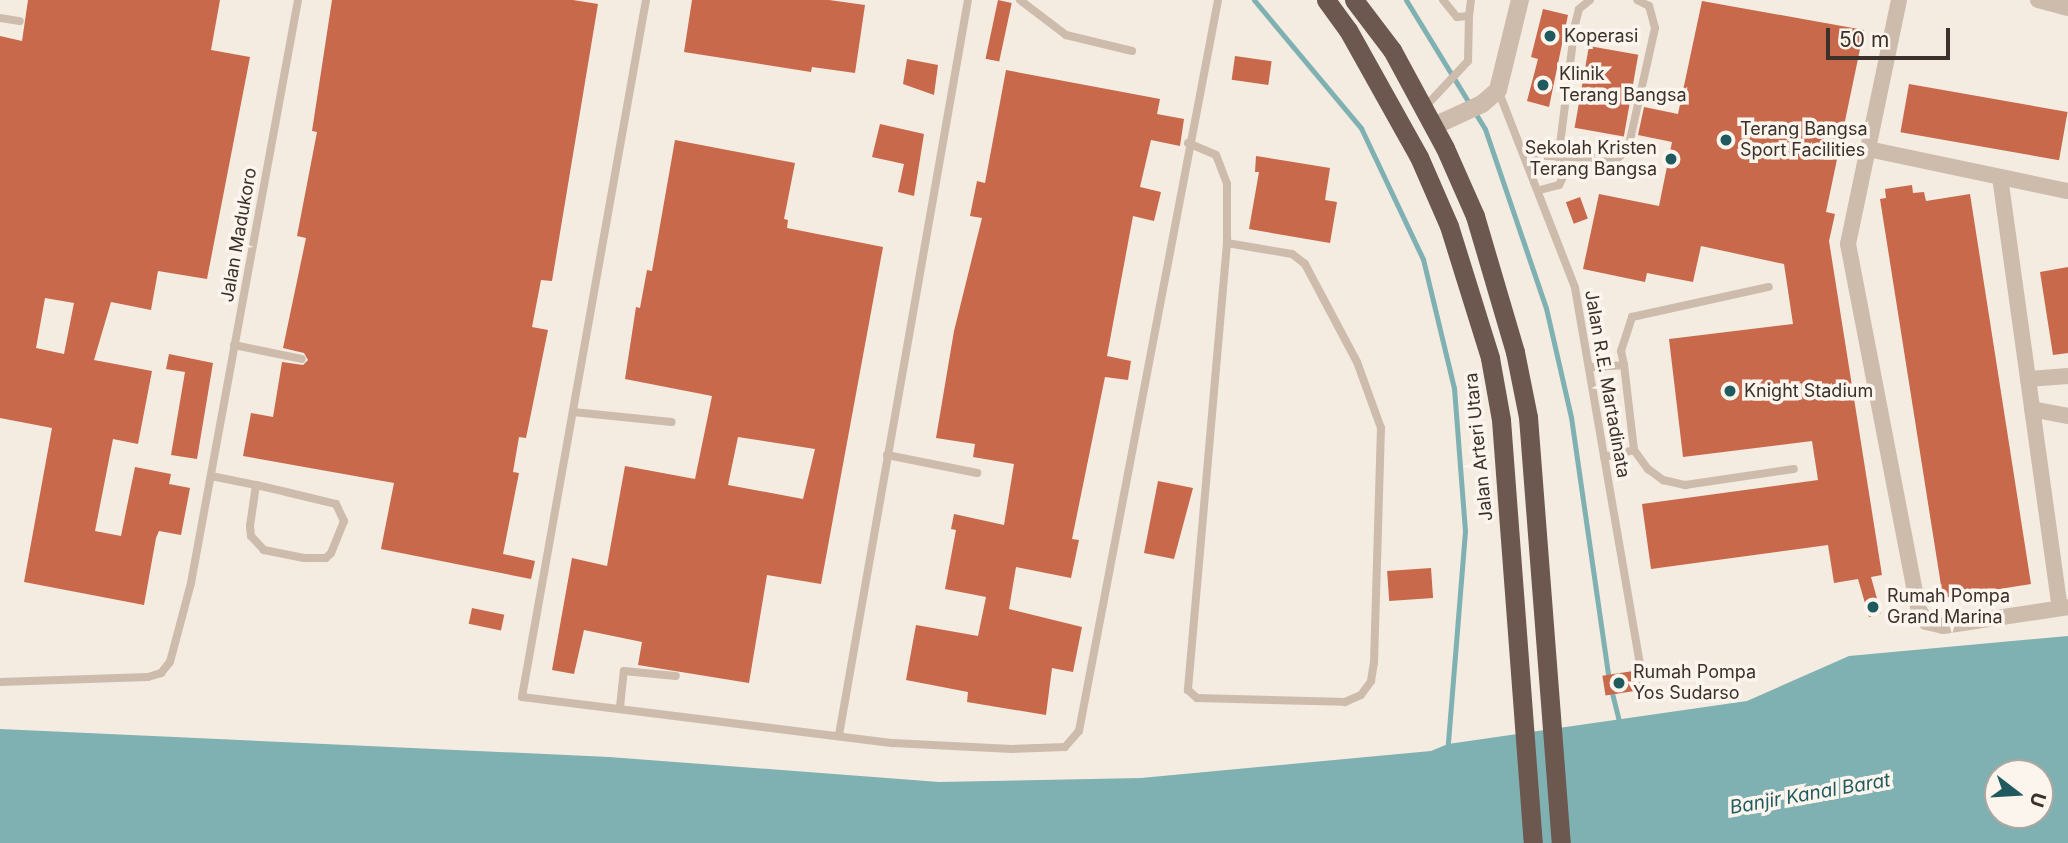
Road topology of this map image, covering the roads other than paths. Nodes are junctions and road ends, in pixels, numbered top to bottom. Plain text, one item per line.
1 (298, 0) edge
2 (646, 0) edge
3 (968, 0) edge
4 (1020, 0) edge
5 (1218, 0) edge
6 (1326, 0) edge
7 (1354, 0) edge
8 (1443, 0) edge
9 (1471, 0) edge
10 (1520, 0) edge
11 (1590, 0) edge
12 (1637, 0) edge
13 (1899, 0) edge
14 (2038, 0) edge
15 (2068, 8) edge
16 (1468, 16) junction
17 (0, 18) edge
18 (20, 21) dead end
19 (1132, 51) dead end
20 (1498, 90) junction
21 (1424, 108) junction
22 (1434, 126) junction
23 (1188, 143) junction
24 (1868, 149) junction
25 (1559, 153) junction
26 (1526, 155) junction
27 (2000, 177) junction
28 (1540, 190) junction
29 (2068, 191) edge
30 (1227, 243) junction
31 (1769, 287) dead end
32 (234, 345) junction
33 (302, 359) dead end
34 (1624, 365) junction
35 (1591, 367) junction
36 (2068, 376) edge
37 (2028, 379) junction
38 (2032, 409) junction
39 (573, 412) junction
40 (2068, 416) edge
41 (671, 422) dead end
42 (1634, 450) junction
43 (887, 455) junction
44 (1604, 457) junction
45 (1794, 469) dead end
46 (977, 473) dead end
47 (211, 476) junction
48 (256, 485) junction
49 (2064, 608) edge
50 (676, 676) dead end
51 (0, 682) edge
52 (1645, 695) dead end
53 (620, 707) junction
54 (839, 735) junction
55 (1534, 843) edge
56 (1561, 843) edge

1 - 32 lane, Jalan Madukoro
2 - 39 lane
3 - 43 lane
4 - 19 lane
5 - 23 lane
6 - 55 highway, Jalan Arteri Utara
7 - 21 highway
8 - 16 lane
9 - 16 lane
10 - 20 street
11 - 25 lane
12 - 25 lane
13 - 24 street
14 - 15 street
16 - 21 lane
17 - 18 lane
20 - 22 street
20 - 26 lane, Jalan R.E. Martadinata
21 - 22 highway
22 - 56 highway
23 - 30 lane
23 - 54 lane
24 - 27 street
24 - 49 street
25 - 26 lane
25 - 28 lane
26 - 28 lane, Jalan R.E. Martadinata
27 - 29 street
27 - 37 street
28 - 35 lane, Jalan R.E. Martadinata
30 - 30 lane
31 - 34 lane
32 - 33 lane
32 - 47 lane, Jalan Madukoro
34 - 35 lane
34 - 42 lane
35 - 44 lane, Jalan R.E. Martadinata
36 - 37 street
37 - 38 street
38 - 40 street
38 - 49 street
39 - 41 lane
39 - 53 lane
42 - 44 lane
42 - 45 lane
43 - 46 lane
43 - 54 lane
44 - 52 lane, Jalan R.E. Martadinata
47 - 48 lane
47 - 51 lane, Jalan Madukoro
48 - 48 lane
50 - 53 lane
53 - 54 lane

